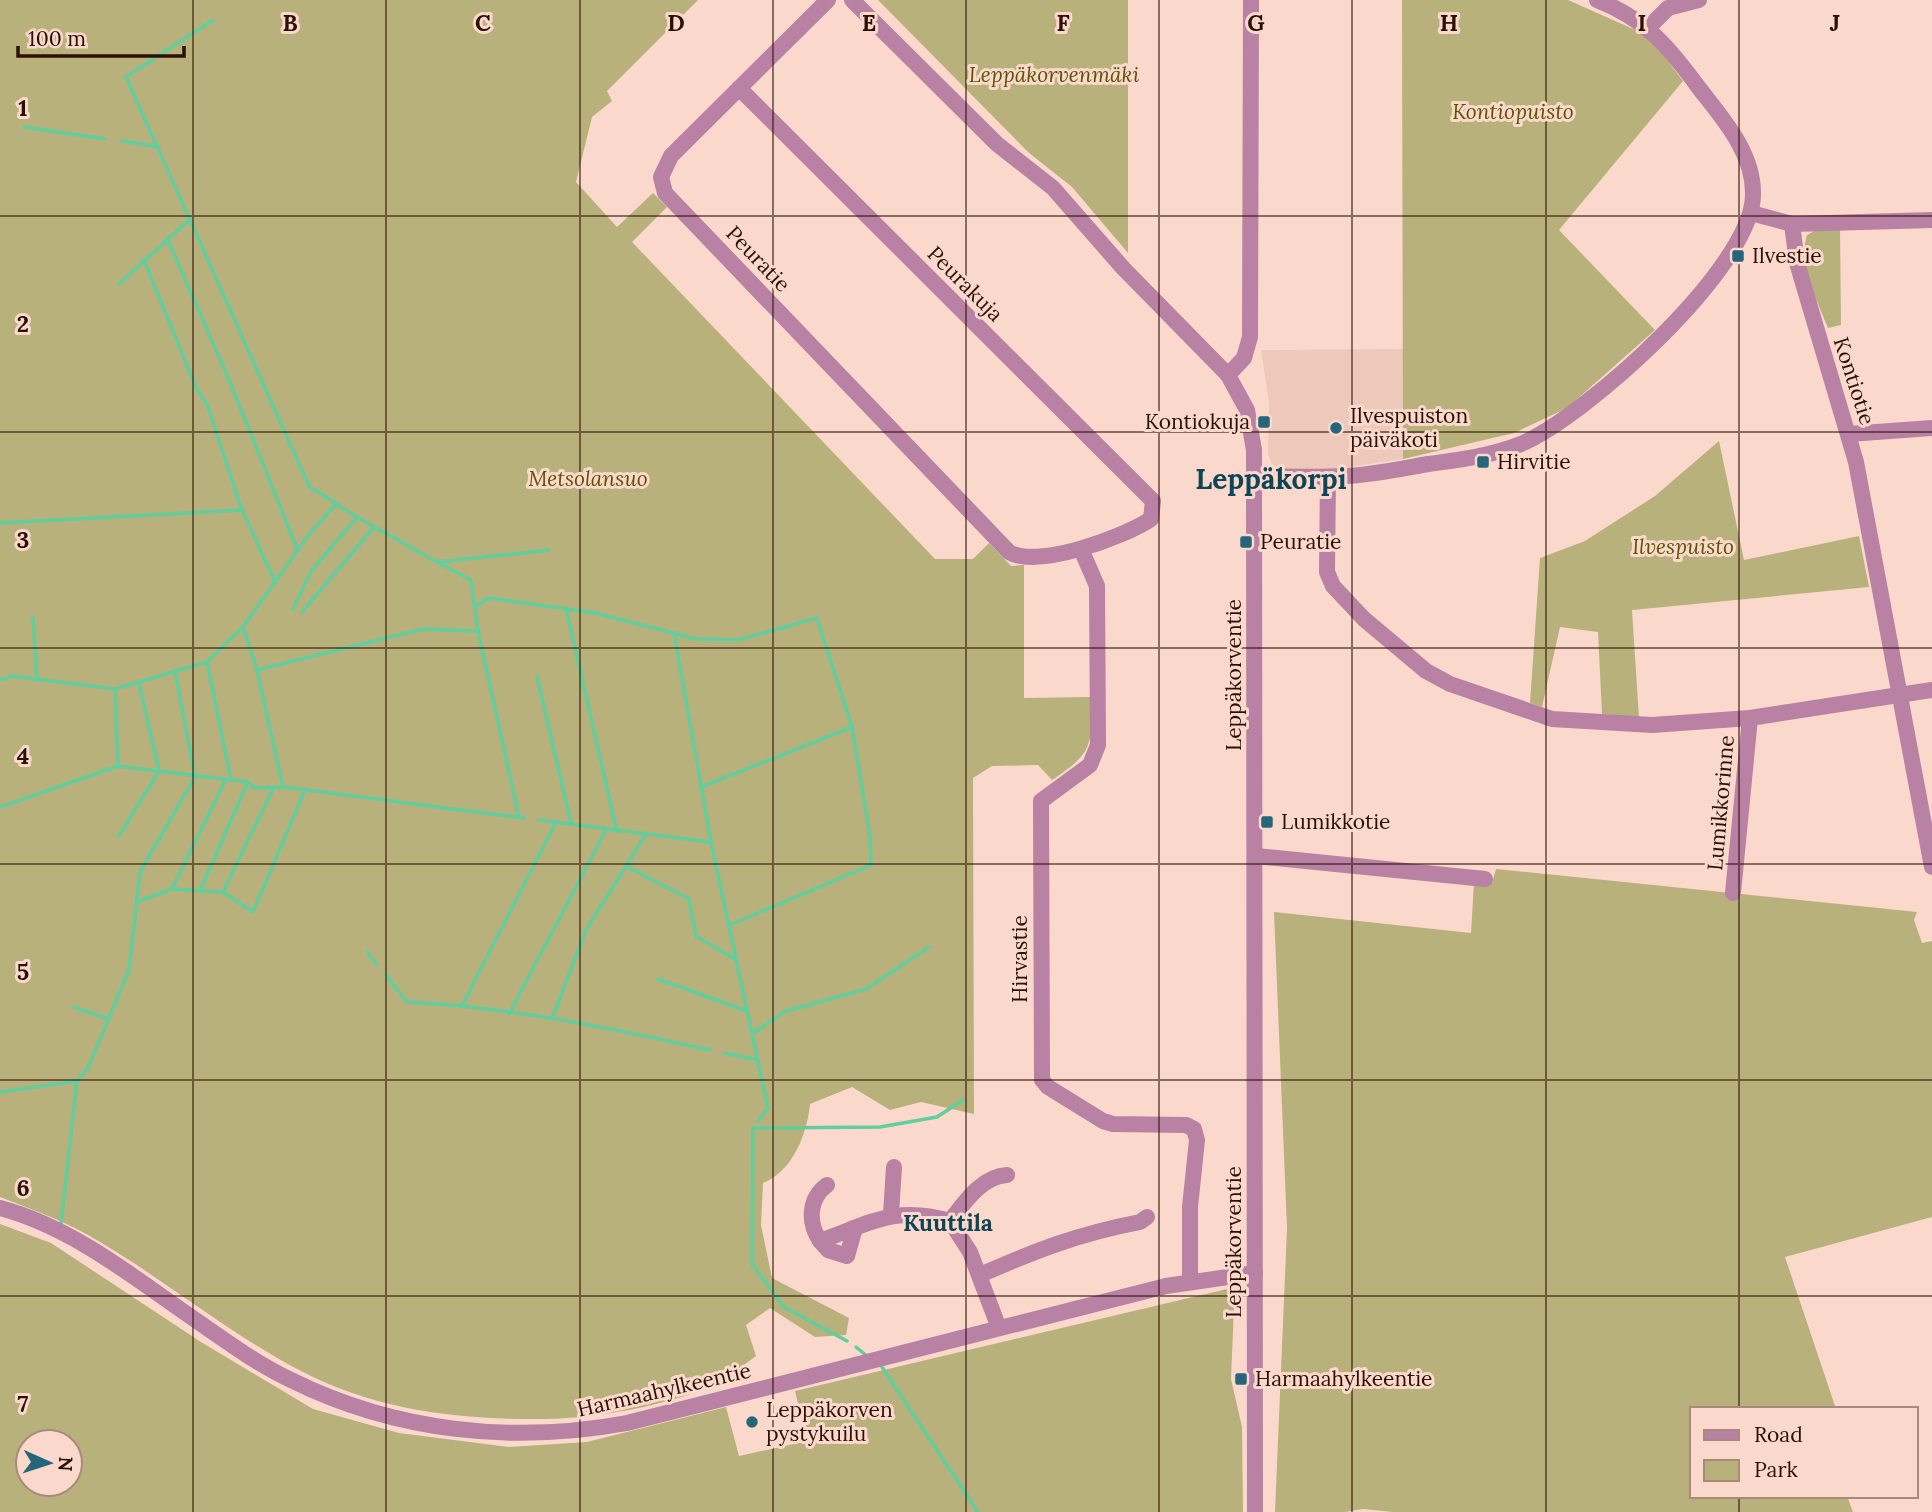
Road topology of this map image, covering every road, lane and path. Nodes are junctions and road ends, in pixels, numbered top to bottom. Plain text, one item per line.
1 (828, 0) edge
2 (852, 0) edge
3 (1251, 0) edge
4 (1597, 0) edge
5 (1699, 0) edge
6 (1649, 27) junction
7 (739, 88) junction
8 (1751, 213) junction
9 (1932, 220) edge
10 (1792, 224) junction
11 (1228, 375) junction
12 (1932, 428) edge
13 (1849, 434) junction
14 (1254, 476) junction
15 (1328, 477) junction
16 (1153, 513) joint
17 (1081, 549) junction
18 (1932, 690) edge
19 (1899, 696) junction
20 (1750, 718) junction
21 (1929, 837) edge
22 (1256, 856) junction
23 (1932, 867) edge
24 (1485, 878) dead end
25 (1733, 892) dead end
26 (894, 1167) dead end
27 (1007, 1175) dead end
28 (827, 1185) dead end
29 (0, 1208) edge
30 (891, 1214) junction
31 (1147, 1217) dead end
32 (950, 1221) junction
33 (855, 1228) junction
34 (820, 1241) junction
35 (1255, 1273) junction
36 (980, 1275) junction
37 (1190, 1282) junction
38 (999, 1328) junction
39 (1255, 1512) edge

1 - 7 street, Peuratie
2 - 11 street, Leppäkorventie
3 - 11 street
4 - 6 street
5 - 6 street
6 - 8 street
7 - 16 street, Peurakuja
7 - 17 street, Peuratie
8 - 10 street
8 - 15 street
9 - 10 street
10 - 13 street, Kontiotie
11 - 14 street, Leppäkorventie
12 - 13 street
13 - 19 street, Kontiotie
14 - 15 street
14 - 22 street, Leppäkorventie
15 - 20 street
16 - 17 street, Peuratie
17 - 37 street, Hirvastie
18 - 19 street
19 - 20 street
19 - 21 street, Kontiotie
20 - 25 street, Lumikkorinne
21 - 23 street, Kontiotie
22 - 24 street
22 - 35 street, Leppäkorventie
26 - 30 street
27 - 32 street
28 - 34 street
29 - 38 street, Harmaahylkeentie
30 - 32 street
30 - 33 street
31 - 36 street
32 - 36 street
33 - 34 street
33 - 34 street
35 - 37 street, Harmaahylkeentie
35 - 39 street, Leppäkorventie
36 - 38 street
37 - 38 street, Harmaahylkeentie

